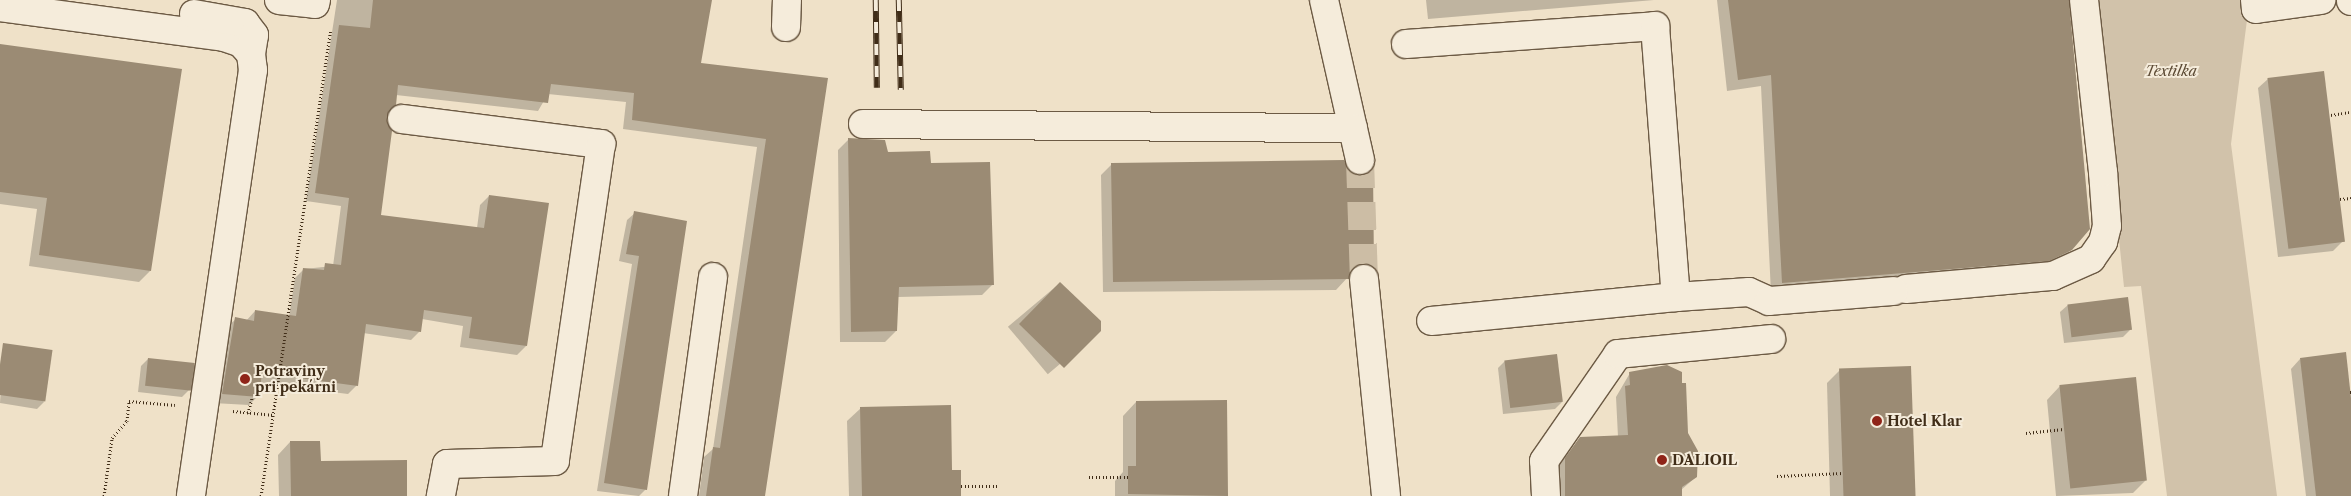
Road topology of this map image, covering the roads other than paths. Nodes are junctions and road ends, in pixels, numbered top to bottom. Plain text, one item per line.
1 (91, 0) edge
2 (279, 0) edge
3 (787, 0) edge
4 (1324, 0) edge
5 (2084, 0) edge
6 (2255, 0) edge
7 (2321, 0) edge
8 (316, 2) edge
9 (0, 7) edge
10 (786, 27) dead end
11 (1406, 44) dead end
12 (251, 54) junction
13 (402, 119) dead end
14 (864, 124) dead end
15 (1353, 128) junction
16 (1360, 160) tunnel mouth
17 (713, 277) dead end
18 (1364, 279) tunnel mouth
19 (1676, 297) junction
20 (1431, 321) dead end
21 (1771, 339) dead end
22 (191, 496) edge
23 (440, 496) edge
24 (683, 496) edge
25 (1386, 496) edge
26 (1546, 496) edge

1 - 12 street
2 - 8 street
3 - 10 street
4 - 15 street
5 - 19 street
6 - 7 street
9 - 12 street
11 - 19 street
12 - 22 street
13 - 23 street
14 - 15 street
15 - 16 street
17 - 24 street
18 - 25 street
19 - 20 street
21 - 26 street

